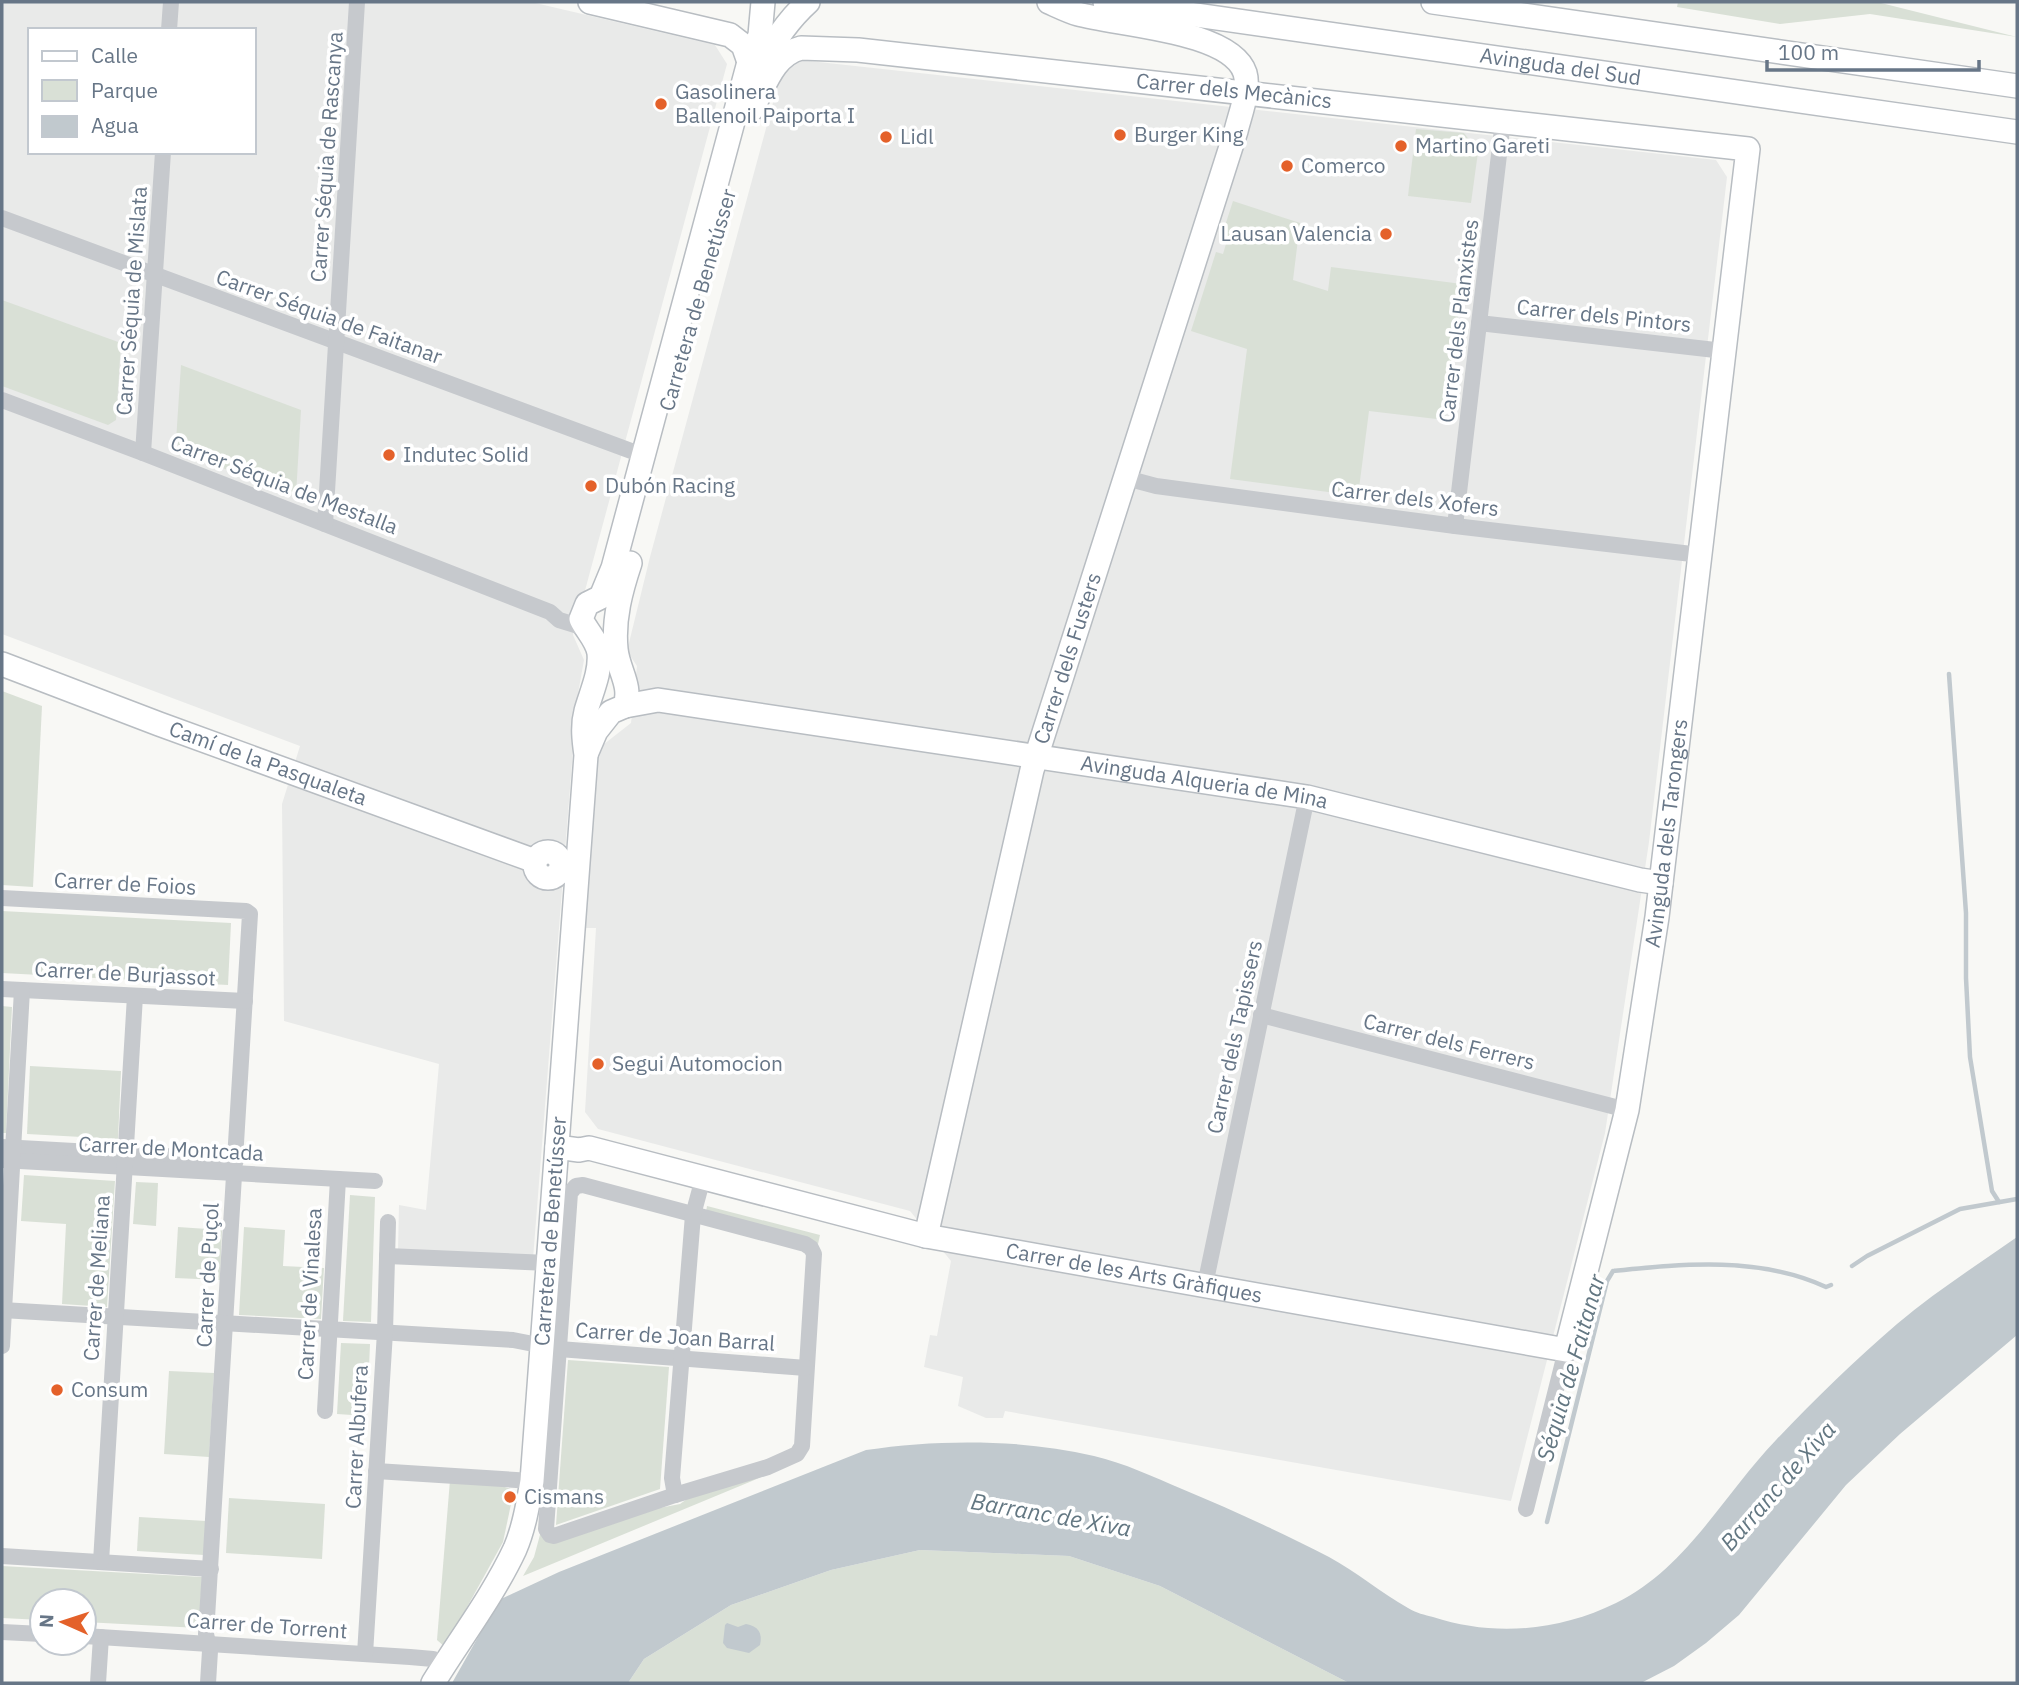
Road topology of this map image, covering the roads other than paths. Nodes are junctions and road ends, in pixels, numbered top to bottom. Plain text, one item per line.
1 (171, 2) edge
2 (357, 2) edge
3 (590, 2) edge
4 (763, 2) edge
5 (808, 2) edge
6 (1049, 2) edge
7 (1105, 2) edge
8 (1433, 2) edge
9 (169, 28) edge
10 (749, 62) junction
11 (2017, 86) edge
12 (1235, 91) junction
13 (752, 109) junction
14 (1503, 121) junction
15 (2017, 132) edge
16 (1748, 149) joint
17 (163, 154) edge
18 (2, 218) edge
19 (156, 275) junction
20 (1479, 324) junction
21 (336, 342) junction
22 (1724, 351) junction
23 (2, 400) edge
24 (143, 453) junction
25 (642, 455) junction
26 (1126, 478) junction
27 (325, 524) junction
28 (1455, 526) junction
29 (1700, 555) junction
30 (602, 605) junction
31 (550, 612) junction
32 (585, 628) junction
33 (2, 664) edge
34 (593, 696) junction
35 (621, 701) junction
36 (586, 755) junction
37 (1036, 756) junction
38 (1307, 797) junction
39 (569, 868) junction
40 (1661, 883) junction
41 (2, 898) edge
42 (246, 911) joint
43 (2, 989) edge
44 (22, 990) junction
45 (135, 996) junction
46 (245, 1001) junction
47 (1261, 1016) junction
48 (1627, 1110) junction
49 (557, 1139) junction
50 (7, 1154) edge
51 (125, 1161) junction
52 (235, 1167) junction
53 (703, 1178) junction
54 (338, 1179) junction
55 (375, 1181) dead end
56 (693, 1215) junction
57 (388, 1222) dead end
58 (926, 1236) junction
59 (387, 1256) junction
60 (548, 1263) junction
61 (1205, 1285) junction
62 (3, 1310) edge
63 (116, 1317) junction
64 (226, 1323) junction
65 (329, 1329) junction
66 (384, 1332) junction
67 (2, 1346) edge
68 (550, 1347) junction
69 (1566, 1350) junction
70 (681, 1358) junction
71 (806, 1368) junction
72 (325, 1411) dead end
73 (376, 1471) junction
74 (532, 1481) junction
75 (675, 1495) junction
76 (1527, 1509) dead end
77 (2, 1556) edge
78 (101, 1562) junction
79 (211, 1569) junction
80 (2, 1632) edge
81 (28, 1633) edge
82 (98, 1637) edge
83 (208, 1644) junction
84 (365, 1654) junction
85 (95, 1657) edge
86 (439, 1674) edge
87 (98, 1683) edge
88 (208, 1683) edge

1 - 9 street
2 - 21 street, Carrer Séquia de Rascanya
3 - 10 street
4 - 10 street, Carretera de Benetússer
5 - 13 street, Carretera de Benetússer
6 - 12 street, Carrer dels Fusters
7 - 15 street, Avinguda del Sud
8 - 11 street
10 - 25 street, Carretera de Benetússer
12 - 13 street, Carrer dels Mecànics
12 - 14 street, Carrer dels Mecànics
12 - 26 street, Carrer dels Fusters
13 - 30 street, Carretera de Benetússer
14 - 16 street, Carrer dels Mecànics
14 - 20 street, Carrer dels Planxistes
16 - 22 street, Avinguda dels Tarongers
17 - 19 street, Carrer Séquia de Mislata
18 - 19 street, Carrer Séquia de Faitanar
19 - 21 street, Carrer Séquia de Faitanar
19 - 24 street, Carrer Séquia de Mislata
20 - 22 street, Carrer dels Pintors
20 - 28 street, Carrer dels Planxistes
21 - 25 street, Carrer Séquia de Faitanar
21 - 27 street, Carrer Séquia de Rascanya
22 - 29 street, Avinguda dels Tarongers
23 - 24 street, Carrer Séquia de Mestalla
24 - 27 street, Carrer Séquia de Mestalla
25 - 30 street, Carretera de Benetússer
26 - 28 street, Carrer dels Xofers
26 - 37 street, Carrer dels Fusters
27 - 31 street, Carrer Séquia de Mestalla
28 - 29 street, Carrer dels Xofers
29 - 40 street, Avinguda dels Tarongers
30 - 31 street
30 - 32 street, Carretera de Benetússer
30 - 35 street, Carretera de Benetússer
31 - 32 street, Carrer Séquia de Mestalla
32 - 34 street, Carretera de Benetússer
33 - 39 street, Camí de la Pasqualeta
34 - 35 street
34 - 36 street, Carretera de Benetússer
35 - 36 street, Carretera de Benetússer
35 - 37 street, Avinguda Alqueria de Mina
36 - 39 street, Carretera de Benetússer
37 - 38 street, Avinguda Alqueria de Mina
37 - 58 street, Carrer dels Fusters
38 - 40 street, Avinguda Alqueria de Mina
38 - 47 street, Carrer dels Tapissers
39 - 49 street, Carretera de Benetússer
40 - 48 street, Avinguda dels Tarongers
41 - 42 street, Carrer de Foios
42 - 46 street, Carrer de Puçol
43 - 44 street, Carrer de Burjassot
44 - 45 street, Carrer de Burjassot
44 - 50 street
45 - 46 street, Carrer de Burjassot
45 - 51 street, Carrer de Meliana
46 - 52 street, Carrer de Puçol
47 - 48 street, Carrer dels Ferrers
47 - 61 street, Carrer dels Tapissers
48 - 69 street, Avinguda dels Tarongers
49 - 53 street, Carrer de les Arts Gràfiques
49 - 60 street, Carretera de Benetússer
50 - 51 street, Carrer de Montcada
50 - 62 street
51 - 52 street, Carrer de Montcada
51 - 63 street, Carrer de Meliana
52 - 54 street, Carrer de Montcada
52 - 64 street, Carrer de Puçol
53 - 56 street
53 - 58 street, Carrer de les Arts Gràfiques
54 - 55 street, Carrer de Montcada
54 - 65 street, Carrer de Vinalesa
56 - 68 street, Carretera de Benetússer
56 - 70 street
56 - 71 street
57 - 59 street, Carrer Albufera
58 - 61 street, Carrer de les Arts Gràfiques
59 - 60 street
59 - 66 street, Carrer Albufera
60 - 68 street, Carretera de Benetússer
61 - 69 street, Carrer de les Arts Gràfiques
62 - 63 street, Carrer de Joan Barral
62 - 67 street
63 - 64 street, Carrer de Joan Barral
63 - 78 street, Carrer de Meliana
64 - 65 street, Carrer de Joan Barral
64 - 79 street, Carrer de Puçol
65 - 66 street, Carrer de Joan Barral
65 - 72 street, Carrer de Vinalesa
66 - 68 street, Carrer de Joan Barral
66 - 73 street, Carrer Albufera
68 - 70 street, Carrer de Joan Barral
68 - 74 street, Carretera de Benetússer
68 - 75 street, Carretera de Benetússer
69 - 76 street, Avinguda dels Tarongers
70 - 71 street, Carrer de Joan Barral
70 - 75 street
71 - 75 street
73 - 74 street
73 - 84 street, Carrer Albufera
74 - 86 street, Carretera de Benetússer
77 - 78 street
78 - 79 street
79 - 83 street, Carrer de Puçol
80 - 81 street
82 - 83 street, Carrer de Torrent
83 - 84 street, Carrer de Torrent
83 - 88 street, Carrer de Puçol
84 - 86 street, Carrer de Torrent
85 - 87 street

